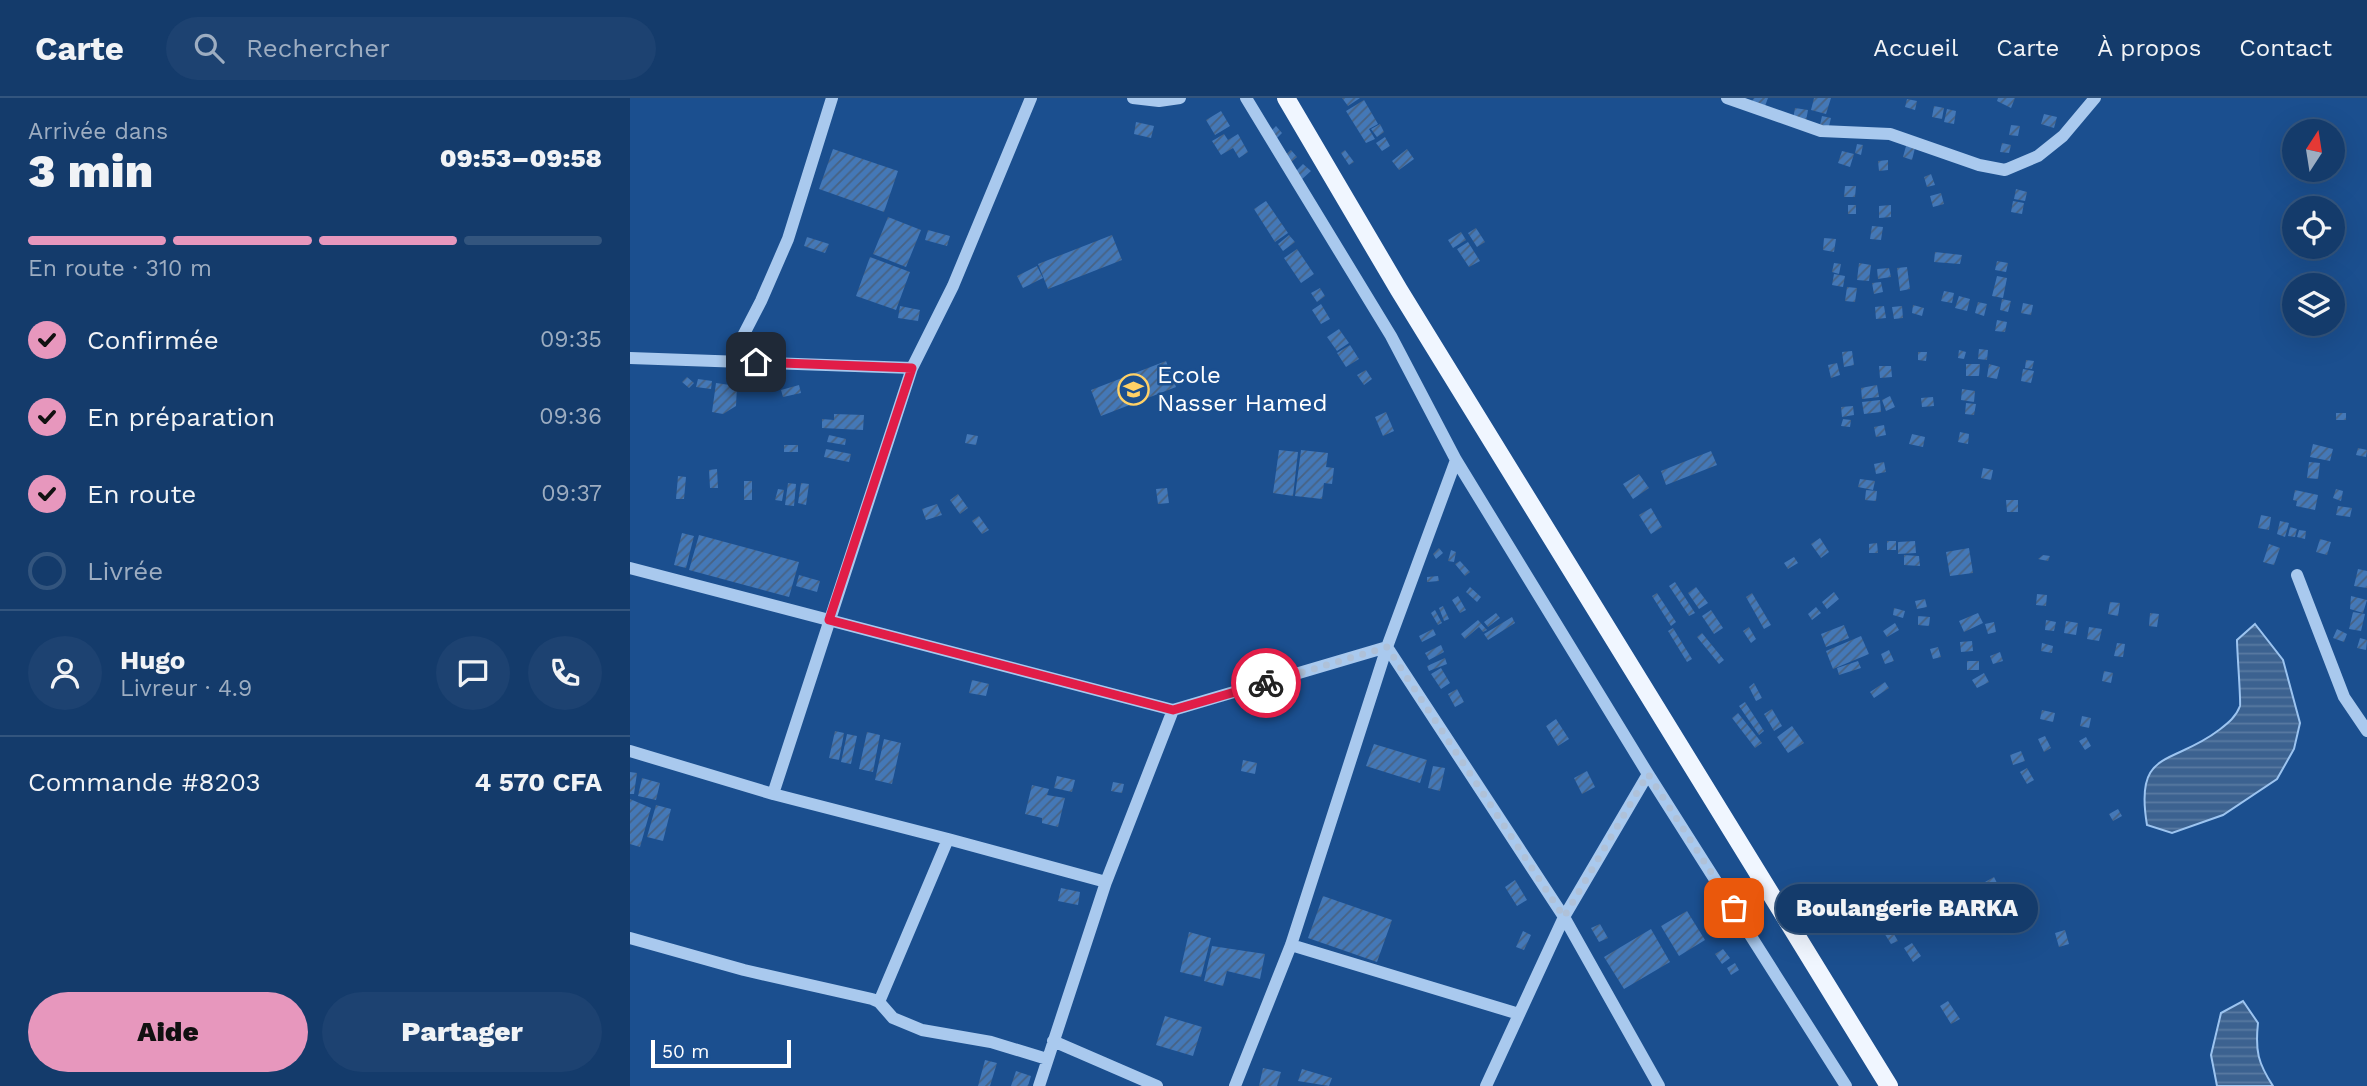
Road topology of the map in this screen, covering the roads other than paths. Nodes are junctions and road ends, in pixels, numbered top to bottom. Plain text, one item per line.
1 (832, 98) edge
2 (1031, 98) edge
3 (1133, 98) edge
4 (1180, 98) edge
5 (1246, 98) edge
6 (1286, 98) edge
7 (1727, 98) edge
8 (2095, 98) edge
9 (630, 358) edge
10 (730, 361) junction
11 (912, 368) junction
12 (1456, 460) junction
13 (630, 568) edge
14 (2297, 575) dead end
15 (829, 620) junction
16 (1387, 647) junction
17 (1173, 710) junction
18 (2367, 732) edge
19 (630, 751) edge
20 (1648, 774) junction
21 (773, 794) junction
22 (948, 839) junction
23 (1106, 882) junction
24 (1564, 917) junction
25 (630, 938) edge
26 (1291, 945) junction
27 (879, 1002) junction
28 (1518, 1014) junction
29 (1053, 1041) junction
30 (1047, 1059) junction
31 (1039, 1086) edge
32 (1157, 1086) edge
33 (1235, 1086) edge
34 (1486, 1086) edge
35 (1659, 1086) edge
36 (1846, 1086) edge
37 (1889, 1086) edge

1 - 10 street
2 - 11 street
3 - 4 street
5 - 12 street
6 - 37 main road
7 - 8 street
9 - 10 street
10 - 11 street
11 - 15 street
12 - 16 street
12 - 20 street
13 - 15 street
14 - 18 street
15 - 17 street
15 - 21 street
16 - 17 street
16 - 24 street
16 - 26 street
17 - 23 street
19 - 21 street
20 - 24 street
20 - 36 street
21 - 22 street
22 - 23 street
22 - 27 street
23 - 29 street
24 - 28 street
24 - 35 street
25 - 27 street
26 - 28 street
26 - 33 street
27 - 30 street
28 - 34 street
29 - 30 street
29 - 32 street
30 - 31 street

